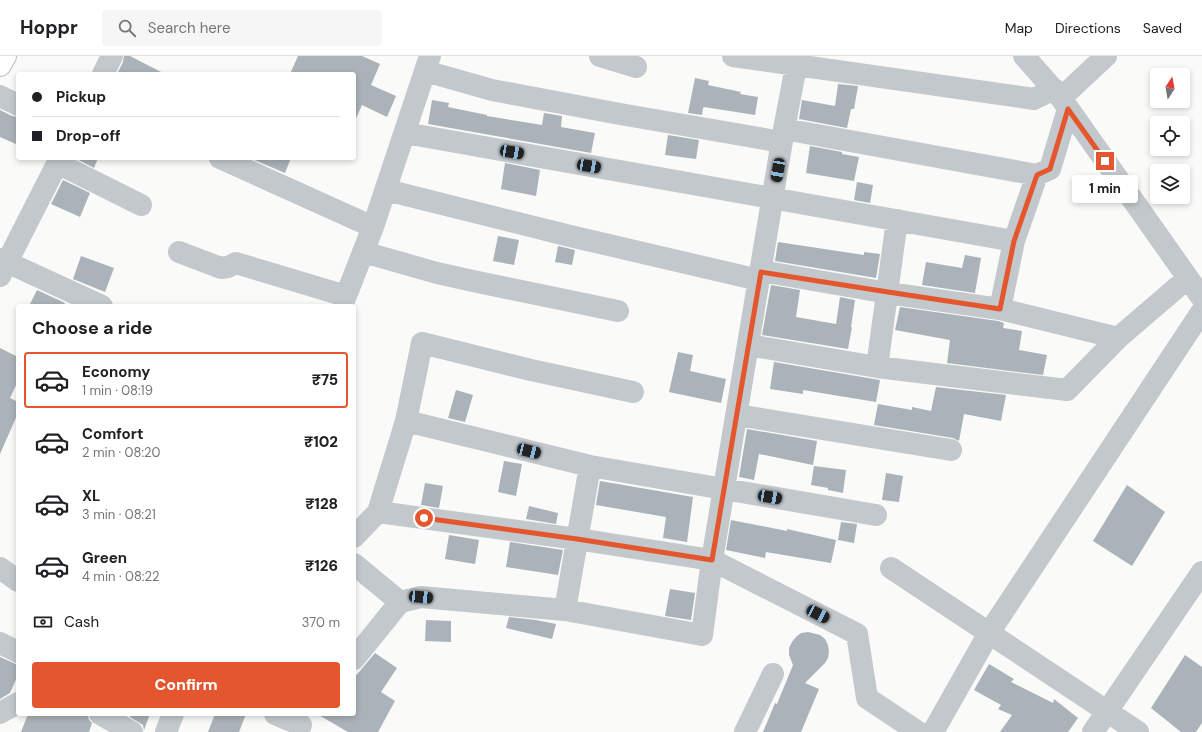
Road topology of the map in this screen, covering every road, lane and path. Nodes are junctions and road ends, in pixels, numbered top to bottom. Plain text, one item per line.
1 (5, 56) edge
2 (112, 56) edge
3 (600, 56) edge
4 (733, 56) edge
5 (1024, 56) edge
6 (1106, 56) edge
7 (797, 61) edge
8 (428, 63) edge
9 (0, 65) edge
10 (636, 67) dead end
11 (104, 72) edge
12 (0, 96) edge
13 (1061, 99) junction
14 (16, 104) edge
15 (405, 133) junction
16 (784, 135) junction
17 (59, 160) edge
18 (224, 160) edge
19 (1037, 175) junction
20 (386, 190) junction
21 (773, 198) junction
22 (141, 205) dead end
23 (897, 220) junction
24 (373, 227) junction
25 (1014, 241) junction
26 (180, 252) dead end
27 (363, 252) junction
28 (2, 266) edge
29 (760, 276) junction
30 (1188, 278) junction
31 (888, 292) junction
32 (1202, 298) edge
33 (344, 301) edge
34 (97, 304) edge
35 (1000, 309) junction
36 (618, 310) dead end
37 (1202, 311) edge
38 (1118, 338) junction
39 (748, 345) junction
40 (877, 367) junction
41 (633, 392) dead end
42 (737, 415) junction
43 (406, 421) junction
44 (951, 450) dead end
45 (590, 466) junction
46 (724, 490) junction
47 (378, 512) junction
48 (876, 515) dead end
49 (356, 535) edge
50 (577, 539) junction
51 (712, 560) junction
52 (356, 566) edge
53 (0, 568) edge
54 (890, 568) dead end
55 (1202, 572) edge
56 (16, 580) edge
57 (400, 602) junction
58 (565, 610) junction
59 (989, 633) junction
60 (0, 643) edge
61 (16, 651) edge
62 (356, 657) edge
63 (773, 674) dead end
64 (16, 704) edge
65 (1107, 711) junction
66 (0, 713) edge
67 (103, 716) edge
68 (172, 716) edge
69 (280, 716) edge
70 (303, 724) edge
71 (131, 732) edge
72 (166, 732) edge
73 (745, 732) edge
74 (918, 732) edge
75 (933, 732) edge
76 (1093, 732) edge
77 (1138, 732) edge

1 - 9 main road
2 - 11 street
3 - 10 street
4 - 7 street
5 - 13 street
6 - 13 street
7 - 13 street
7 - 16 street
8 - 15 street
8 - 16 street
12 - 14 street
13 - 19 street
13 - 30 street
15 - 20 street
15 - 21 street
16 - 19 street
16 - 21 street
17 - 22 street
17 - 28 street
18 - 24 street
19 - 25 street
20 - 24 street
20 - 29 street
21 - 23 street
21 - 29 street
23 - 25 street
23 - 31 street
24 - 27 street
25 - 35 street
26 - 33 street
27 - 33 street
27 - 36 street
28 - 34 street
29 - 31 street
29 - 39 street
30 - 32 street
30 - 38 street
31 - 35 street
31 - 40 street
35 - 38 street
37 - 59 street
38 - 40 street
39 - 40 street
39 - 42 street
41 - 43 street
42 - 44 street
42 - 46 street
43 - 45 street
43 - 47 street
45 - 46 street
45 - 50 street
46 - 48 street
46 - 51 street
47 - 49 street
47 - 50 street
50 - 51 street
50 - 58 street
51 - 58 street
51 - 74 street
52 - 57 street
53 - 56 street
54 - 59 street
55 - 65 street
57 - 58 street
57 - 62 street
59 - 65 street
59 - 75 street
60 - 61 street
63 - 73 street
64 - 66 street
65 - 76 street
65 - 77 street
67 - 71 street
68 - 72 street
69 - 70 street

